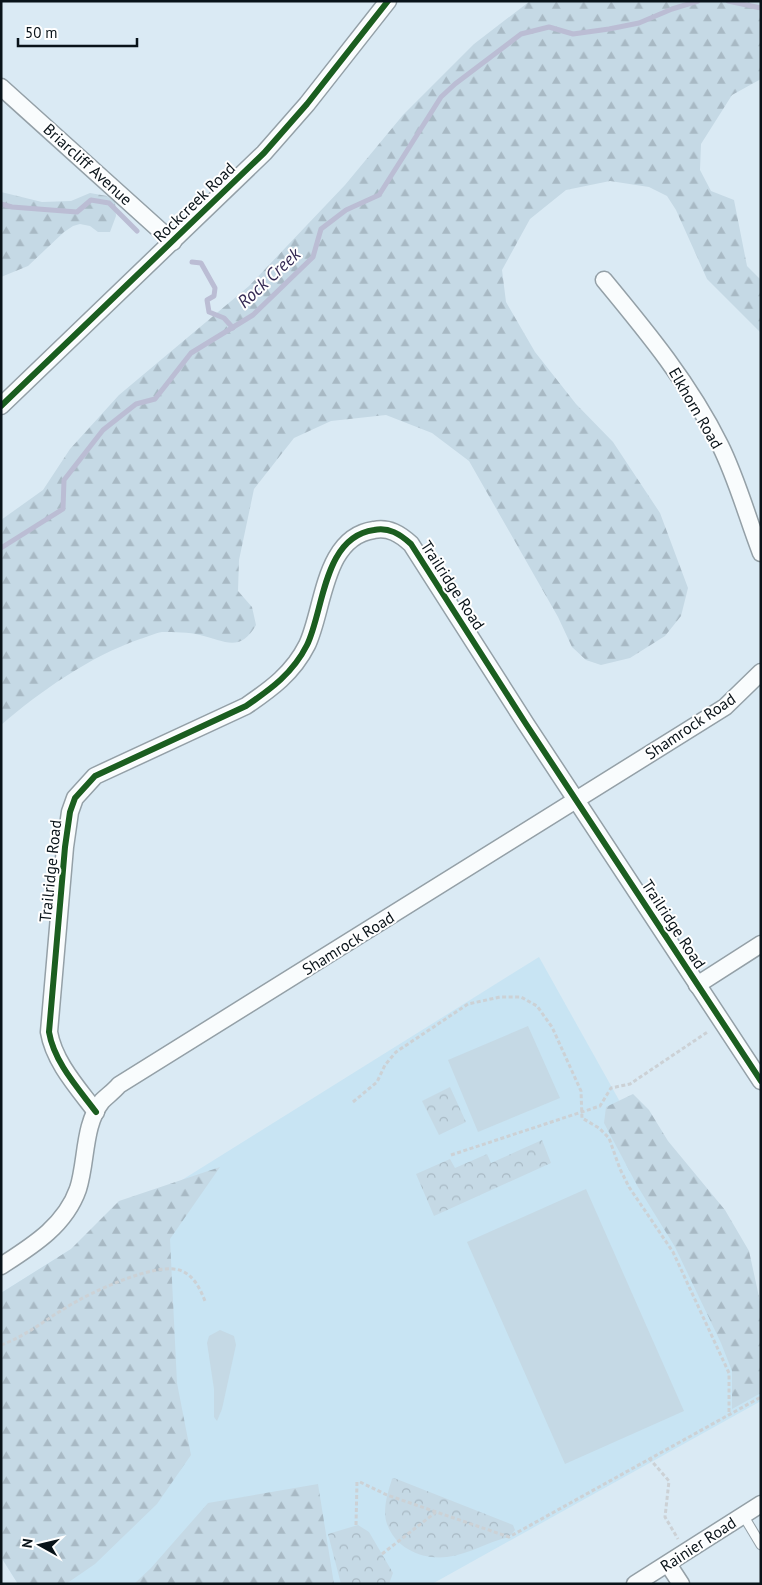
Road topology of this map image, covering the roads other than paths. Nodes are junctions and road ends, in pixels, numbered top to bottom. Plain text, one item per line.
1 (388, 1) edge
2 (1, 88) edge
3 (173, 242) junction
4 (604, 280) dead end
5 (1, 406) edge
6 (761, 552) edge
7 (761, 672) edge
8 (576, 800) junction
9 (761, 944) edge
10 (697, 985) junction
11 (761, 1081) edge
12 (96, 1112) junction
13 (1, 1266) edge
14 (761, 1504) edge
15 (742, 1515) junction
16 (761, 1545) edge
17 (668, 1564) junction
18 (635, 1584) edge
19 (681, 1584) edge

1 - 3 street, Rockcreek Road
2 - 3 street, Briarcliff Avenue
3 - 5 street, Rockcreek Road
4 - 6 street, Elkhorn Road
7 - 8 street, Shamrock Road
8 - 10 street, Trailridge Road
8 - 12 street, Shamrock Road
8 - 12 street, Trailridge Road
9 - 10 street
10 - 11 street, Trailridge Road
12 - 13 street, Shamrock Road
14 - 15 street, Rainier Road
15 - 16 lane
15 - 17 street, Rainier Road
17 - 18 street, Rainier Road
17 - 19 street

